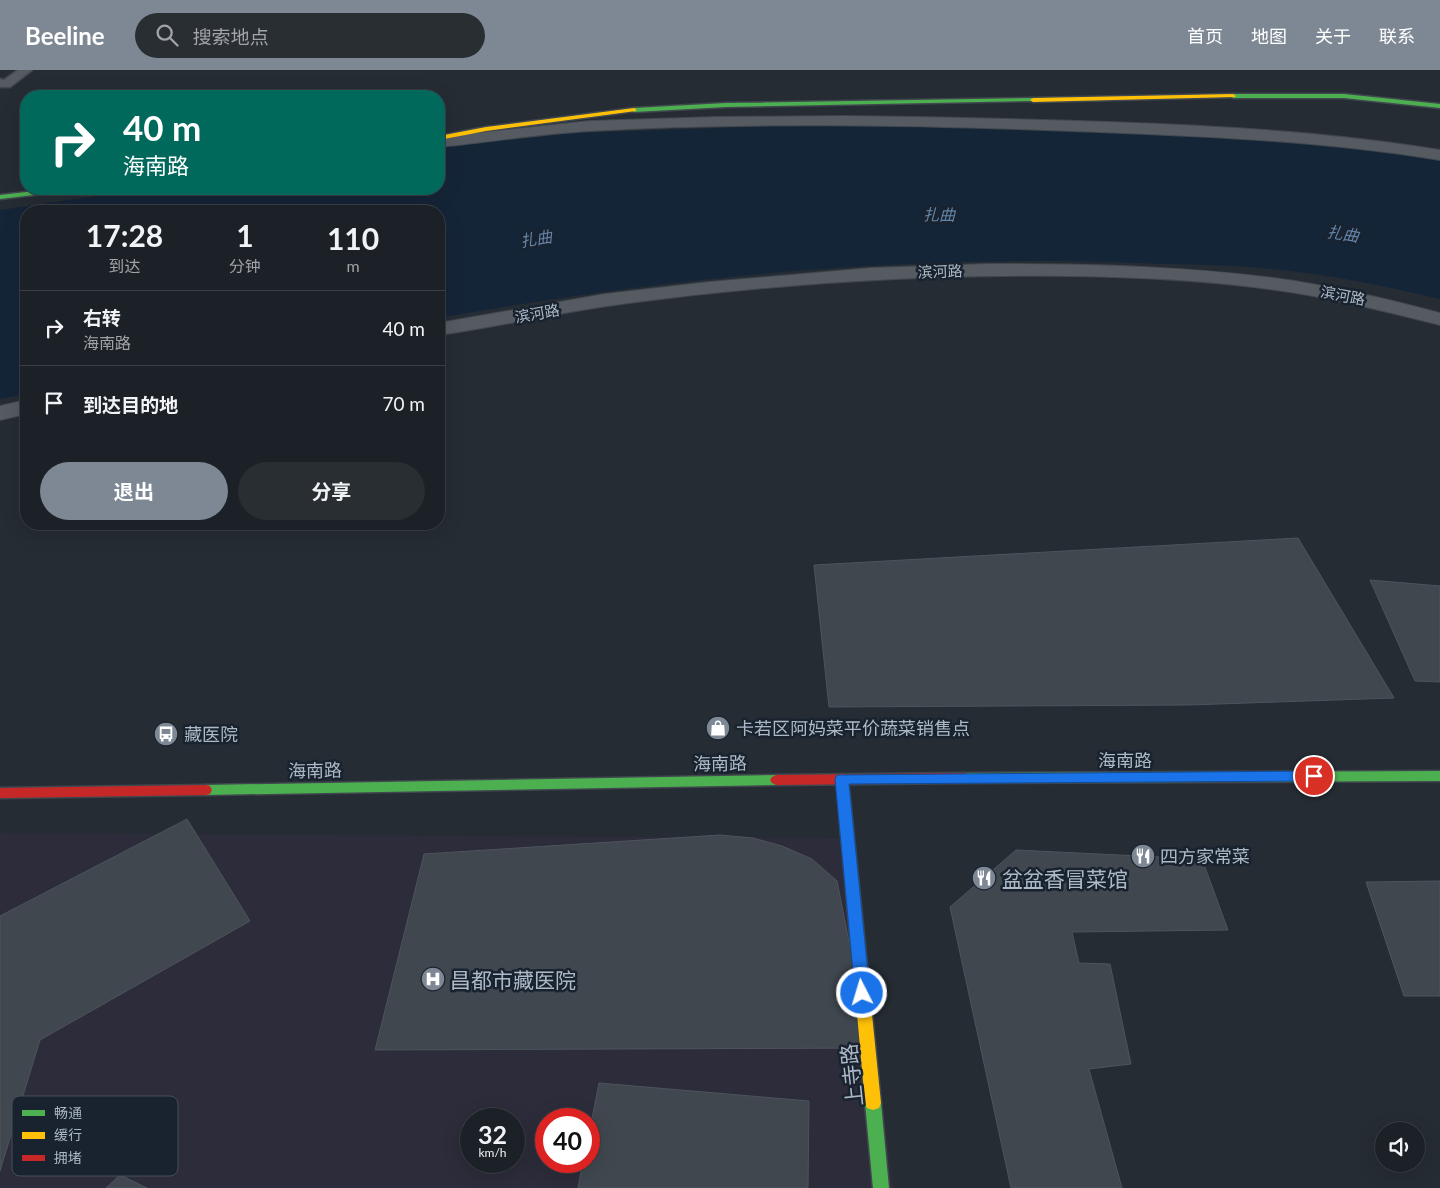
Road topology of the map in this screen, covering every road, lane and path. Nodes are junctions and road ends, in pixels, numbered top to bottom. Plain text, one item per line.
1 (26, 70) edge
2 (0, 83) edge
3 (1440, 106) edge
4 (445, 139) edge
5 (445, 139) edge
6 (1440, 155) edge
7 (20, 195) edge
8 (0, 197) edge
9 (1440, 319) edge
10 (445, 329) edge
11 (20, 408) edge
12 (0, 412) edge
13 (1440, 776) edge
14 (842, 779) junction
15 (0, 792) edge
16 (881, 1188) edge

1 - 2 lane
3 - 4 main road
5 - 6 street
7 - 8 main road
9 - 10 street, 滨河路
11 - 12 street
13 - 14 main road, 海南路
14 - 15 main road, 海南路
14 - 16 main road, 上寺路

